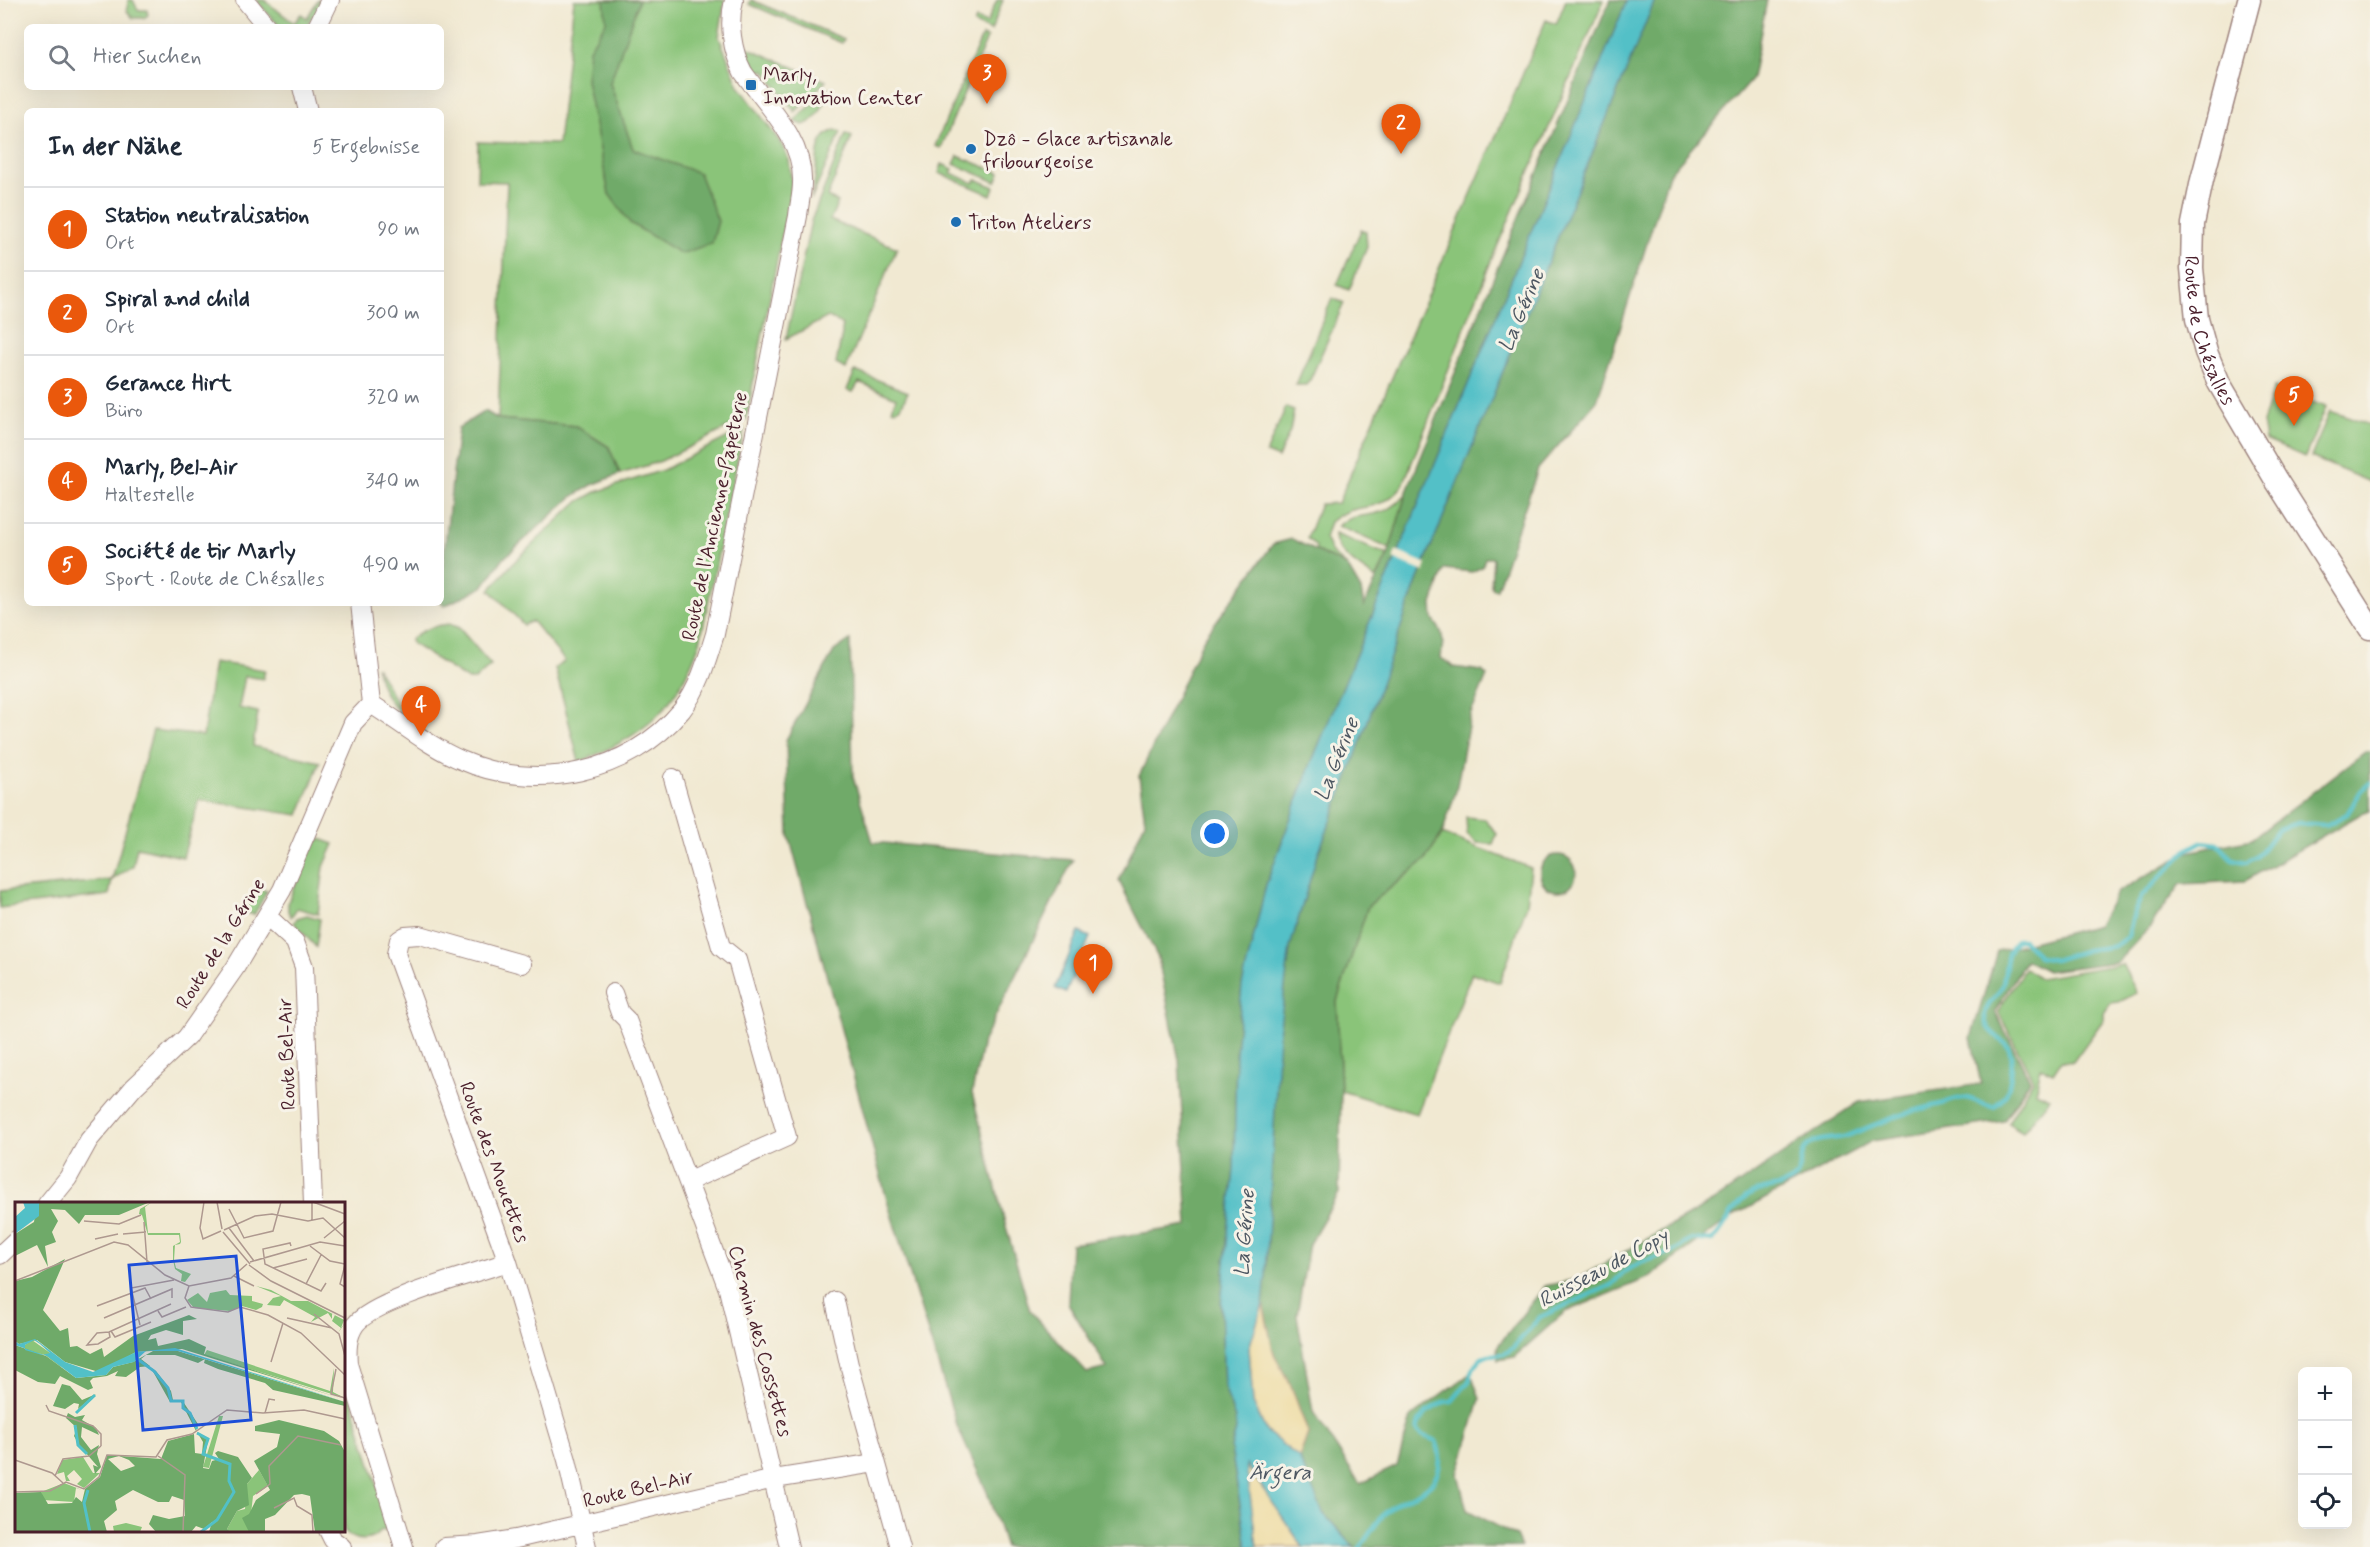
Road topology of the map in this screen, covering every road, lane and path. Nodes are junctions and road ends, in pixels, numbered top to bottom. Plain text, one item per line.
1 (245, 0) edge
2 (330, 0) edge
3 (734, 0) edge
4 (2249, 0) edge
5 (265, 24) edge
6 (318, 24) edge
7 (303, 90) edge
8 (307, 108) edge
9 (360, 606) edge
10 (2370, 628) edge
11 (372, 704) junction
12 (673, 778) dead end
13 (267, 916) junction
14 (522, 964) dead end
15 (613, 993) dead end
16 (689, 1181) junction
17 (48, 1202) edge
18 (313, 1202) edge
19 (15, 1241) edge
20 (0, 1255) edge
21 (508, 1263) junction
22 (835, 1300) dead end
23 (876, 1464) junction
24 (774, 1479) junction
25 (582, 1525) junction
26 (329, 1532) edge
27 (342, 1547) edge
28 (404, 1547) edge
29 (444, 1547) edge
30 (587, 1547) edge
31 (789, 1547) edge
32 (900, 1547) edge

1 - 5 street
2 - 6 street
3 - 11 street, Route de l'Ancienne-Papeterie
4 - 10 street, Route de Chésalles
7 - 8 street
9 - 11 street
11 - 13 street, Route de la Gérine
12 - 16 street
13 - 17 street, Route de la Gérine
13 - 18 street, Route Bel-Air
14 - 21 street, Route des Mouettes
15 - 16 street, Chemin des Cossettes
16 - 24 street, Chemin des Cossettes
19 - 20 street
21 - 25 street, Route des Mouettes
21 - 28 street
22 - 23 street
23 - 24 street, Route Bel-Air
23 - 32 street
24 - 25 street, Route Bel-Air
24 - 31 street
25 - 29 street, Route Bel-Air
25 - 30 street, Route des Mouettes
26 - 27 street

